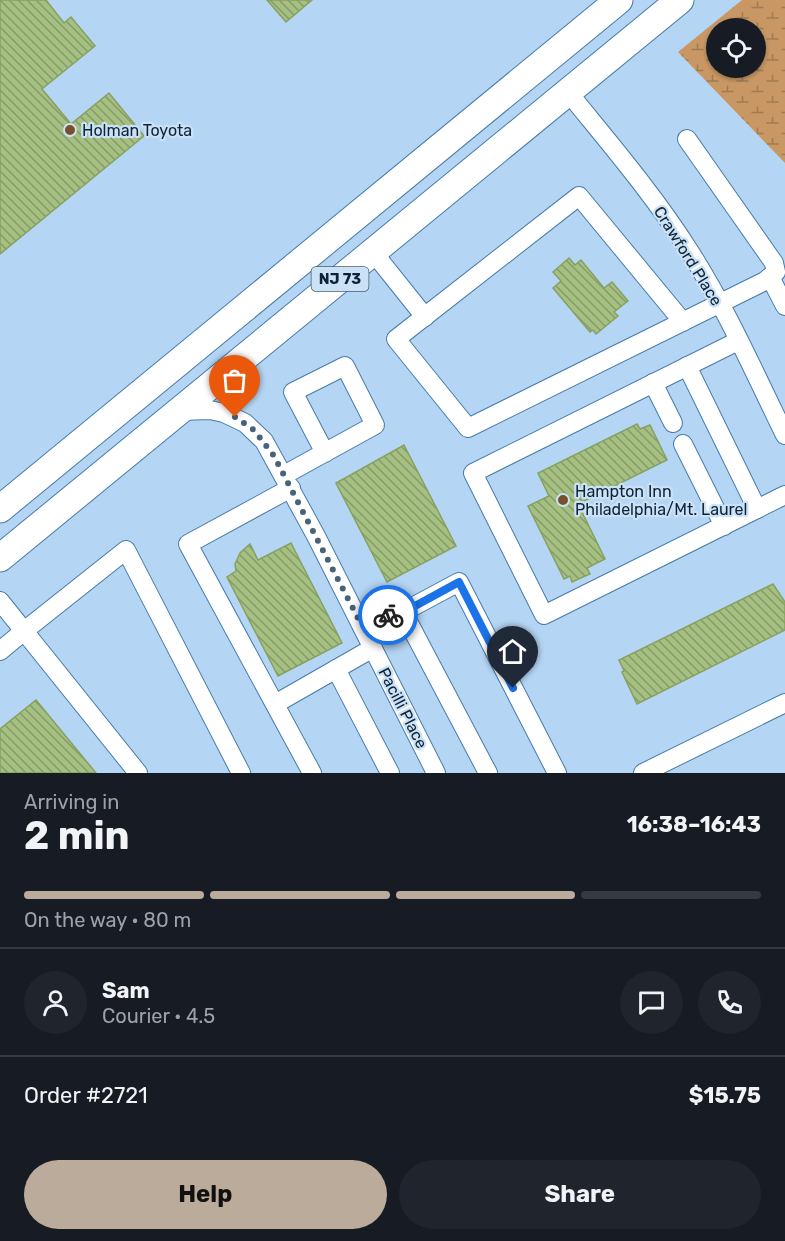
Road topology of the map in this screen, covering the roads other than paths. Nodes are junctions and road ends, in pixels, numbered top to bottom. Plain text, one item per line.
1 (619, 0) edge
2 (680, 0) edge
3 (568, 92) junction
4 (687, 139) dead end
5 (373, 252) junction
6 (777, 273) edge
7 (719, 304) junction
8 (785, 306) edge
9 (425, 317) junction
10 (683, 322) junction
11 (738, 341) junction
12 (687, 366) junction
13 (653, 383) junction
14 (178, 411) junction
15 (673, 423) dead end
16 (785, 435) edge
17 (683, 444) dead end
18 (325, 453) junction
19 (287, 482) junction
20 (785, 495) edge
21 (0, 509) edge
22 (757, 509) junction
23 (724, 525) junction
24 (0, 558) edge
25 (0, 601) edge
26 (404, 612) junction
27 (359, 620) junction
28 (24, 631) junction
29 (373, 648) junction
30 (0, 651) edge
31 (336, 669) junction
32 (785, 703) edge
33 (275, 704) junction
34 (138, 773) edge
35 (241, 773) edge
36 (312, 773) edge
37 (390, 773) edge
38 (436, 773) edge
39 (488, 773) edge
40 (557, 773) edge
41 (643, 773) edge

1 - 21 highway, NJ 73
2 - 3 highway, NJ 73
3 - 5 highway, NJ 73
3 - 7 street, Crawford Place
4 - 6 street
5 - 9 street
5 - 14 highway, NJ 73
6 - 7 street
6 - 8 street
7 - 10 street
7 - 11 street, Crawford Place
9 - 10 street
9 - 10 street
11 - 12 street
11 - 16 street, Crawford Place
12 - 13 street
12 - 22 street
13 - 15 street
13 - 23 street
14 - 19 street, Pacilli Place
14 - 24 highway, NJ 73
17 - 23 street
18 - 18 street
18 - 19 street
19 - 27 street, Pacilli Place
19 - 33 street
20 - 22 street
22 - 23 street
25 - 28 street
26 - 27 street
26 - 39 street
26 - 40 street
27 - 29 street, Pacilli Place
28 - 30 street
28 - 34 street
28 - 35 street
29 - 31 street
29 - 38 street, Pacilli Place
31 - 33 street
31 - 37 street
32 - 41 street
33 - 36 street

